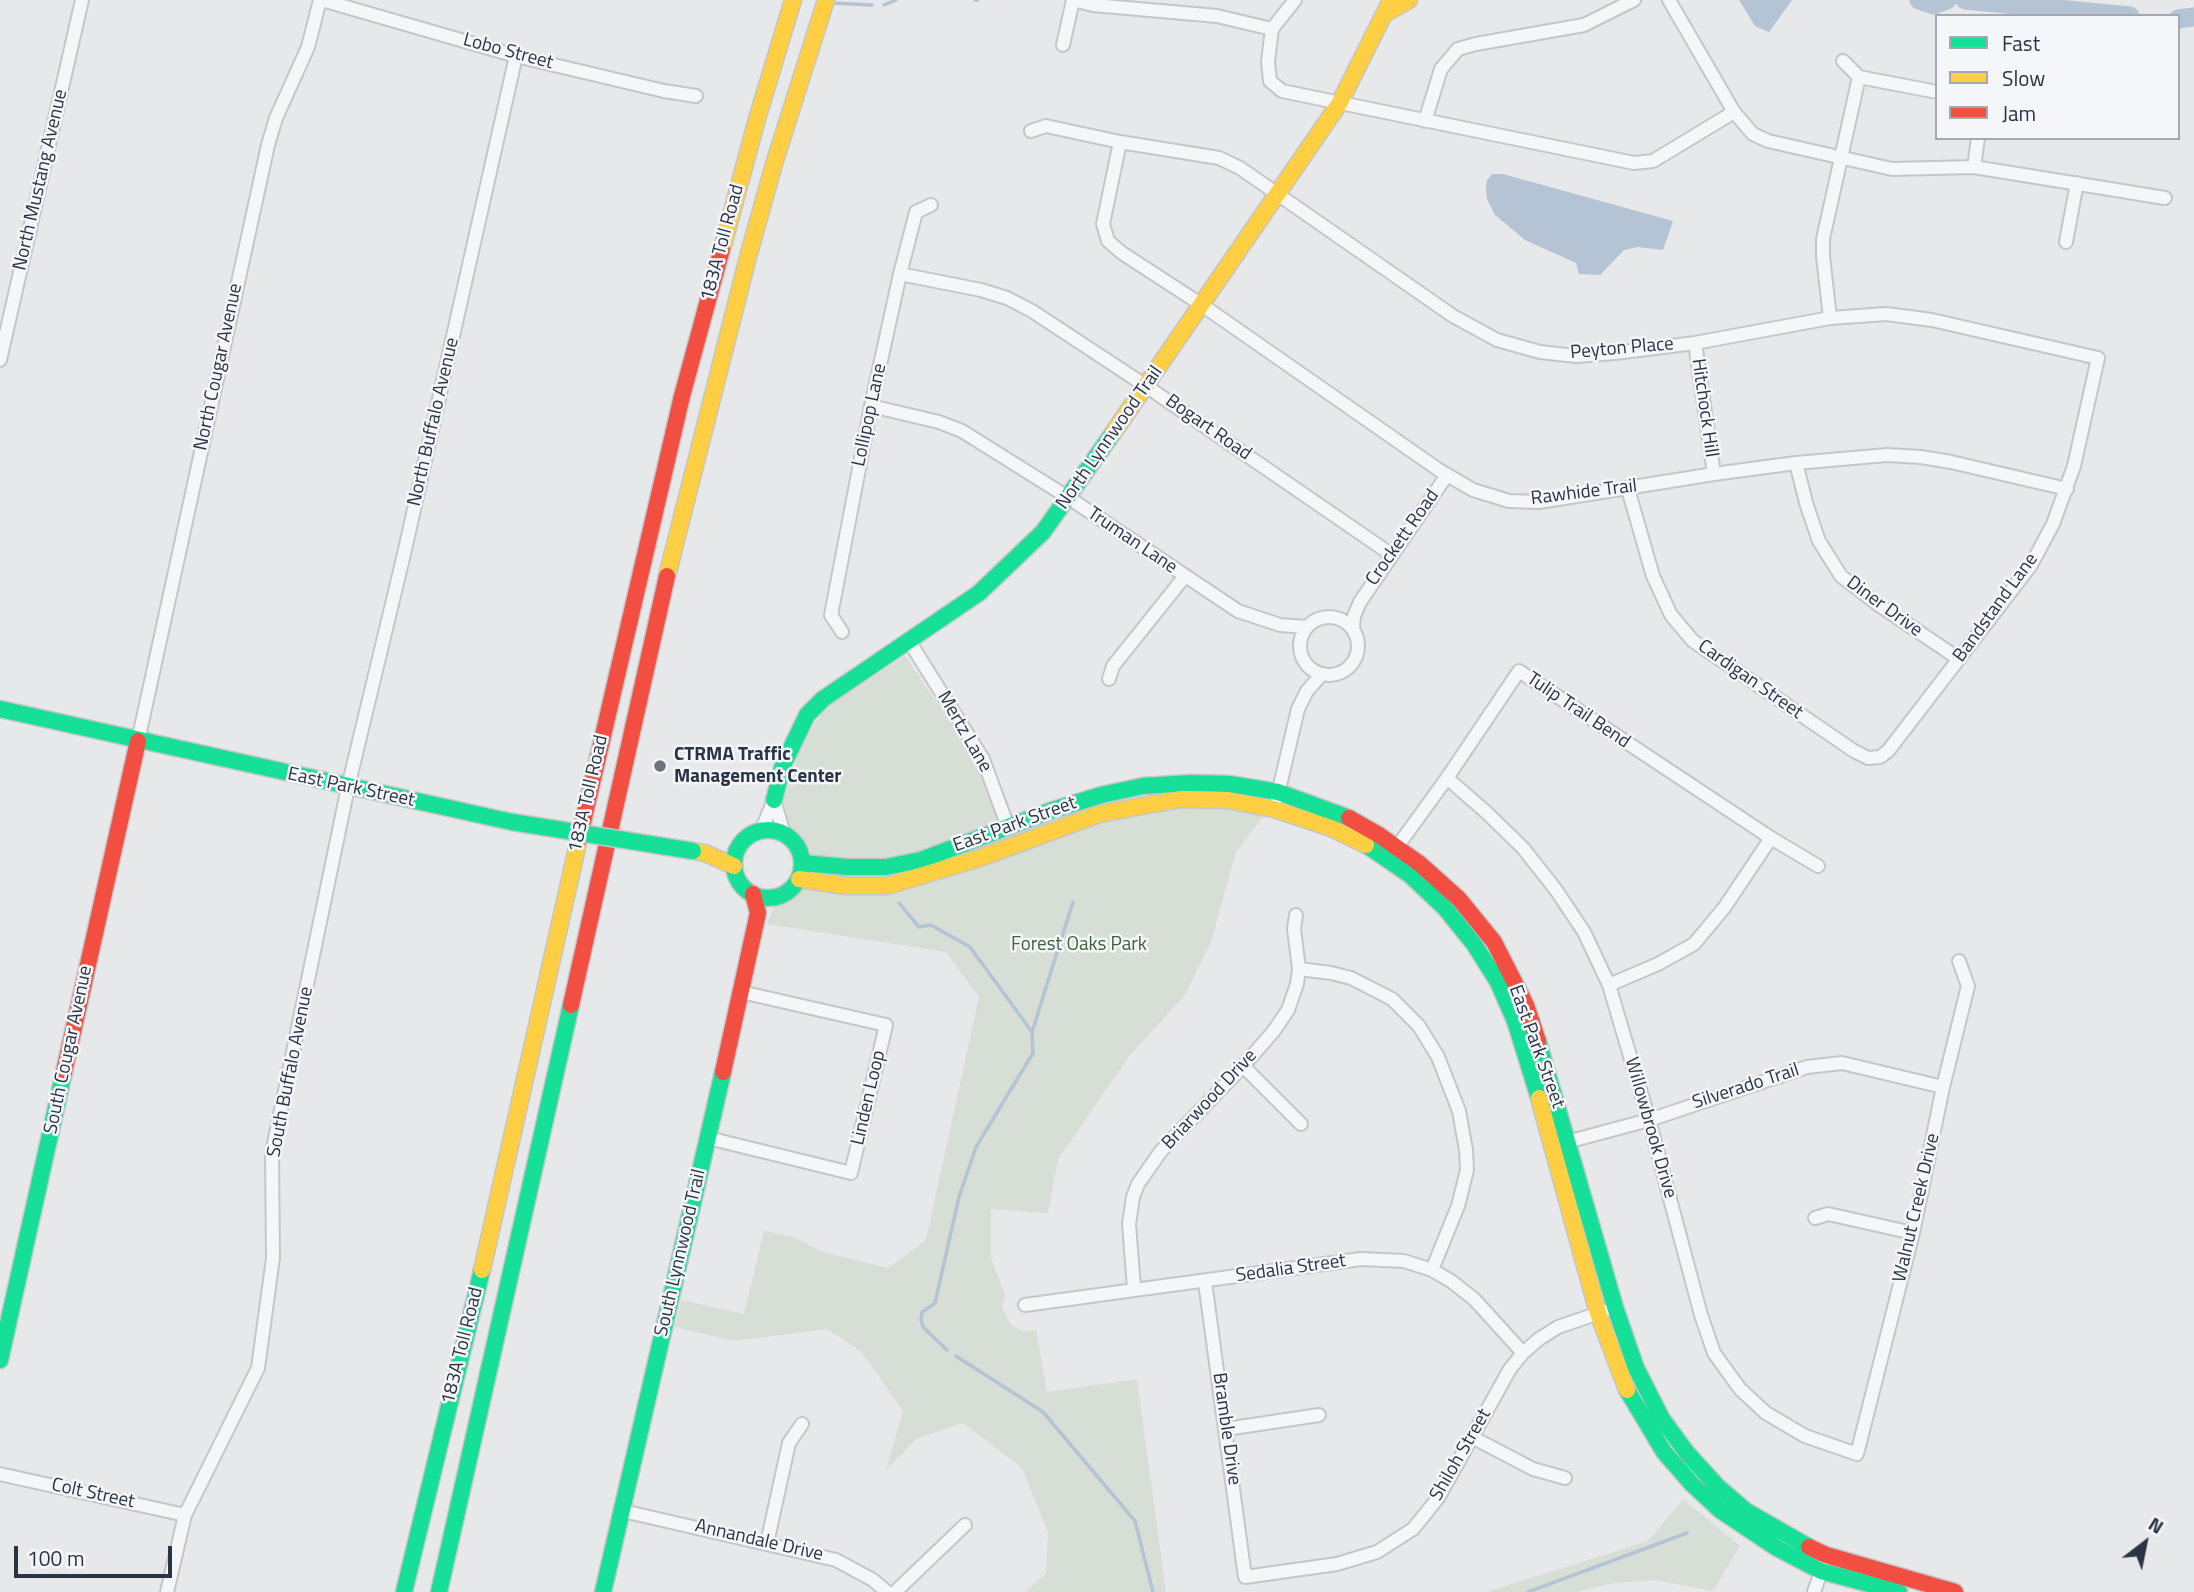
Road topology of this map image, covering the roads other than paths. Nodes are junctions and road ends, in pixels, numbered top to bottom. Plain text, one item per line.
1 (82, 0) edge
2 (321, 0) edge
3 (793, 0) edge
4 (826, 0) edge
5 (1073, 0) edge
6 (1295, 0) edge
7 (1409, 0) edge
8 (1634, 0) edge
9 (1669, 0) edge
10 (1168, 5) edge
11 (1388, 6) edge
12 (1272, 29) junction
13 (1063, 45) dead end
14 (516, 56) junction
15 (1843, 61) dead end
16 (1859, 77) junction
17 (1935, 92) edge
18 (696, 96) dead end
19 (1339, 104) junction
20 (1734, 112) junction
21 (1425, 121) junction
22 (1031, 131) dead end
23 (1978, 140) edge
24 (1120, 142) junction
25 (1840, 156) junction
26 (1974, 167) junction
27 (2077, 183) junction
28 (1278, 193) junction
29 (2165, 198) dead end
30 (931, 205) dead end
31 (2066, 242) dead end
32 (900, 274) junction
33 (1202, 305) junction
34 (1830, 318) junction
35 (1695, 343) junction
36 (2098, 358) joint
37 (0, 360) edge
38 (1146, 386) junction
39 (871, 406) junction
40 (1796, 463) junction
41 (1714, 474) junction
42 (1447, 475) junction
43 (1628, 489) junction
44 (2067, 489) junction
45 (1069, 498) junction
46 (1392, 555) junction
47 (1185, 576) junction
48 (1360, 602) junction
49 (1330, 617) junction
50 (1280, 625) junction
51 (1307, 627) junction
52 (1353, 629) junction
53 (842, 632) dead end
54 (909, 641) junction
55 (1300, 642) junction
56 (1959, 659) junction
57 (1308, 666) junction
58 (1322, 674) junction
59 (1109, 679) dead end
60 (1307, 691) junction
61 (0, 709) edge
62 (138, 740) junction
63 (1880, 757) joint
64 (1447, 778) junction
65 (348, 787) junction
66 (1278, 792) junction
67 (774, 800) junction
68 (1274, 809) junction
69 (1008, 827) junction
70 (761, 831) junction
71 (784, 834) junction
72 (1771, 838) junction
73 (739, 847) junction
74 (1397, 847) junction
75 (699, 852) junction
76 (802, 863) junction
77 (734, 866) junction
78 (1818, 866) dead end
79 (799, 879) junction
80 (752, 894) junction
81 (771, 898) junction
82 (758, 913) junction
83 (1296, 915) dead end
84 (1959, 961) dead end
85 (1299, 969) junction
86 (1609, 985) junction
87 (741, 992) junction
88 (1243, 1066) junction
89 (1943, 1087) junction
90 (1649, 1120) junction
91 (1301, 1124) dead end
92 (708, 1138) junction
93 (1569, 1142) junction
94 (1552, 1146) junction
95 (1815, 1218) dead end
96 (1913, 1233) junction
97 (1432, 1270) junction
98 (1205, 1282) junction
99 (1134, 1288) junction
100 (1025, 1305) dead end
101 (1615, 1307) junction
102 (1598, 1313) junction
103 (1523, 1353) junction
104 (0, 1360) edge
105 (1319, 1415) dead end
106 (802, 1424) dead end
107 (1226, 1429) junction
108 (1472, 1437) junction
109 (1857, 1454) joint
110 (0, 1474) edge
111 (1566, 1478) dead end
112 (622, 1511) junction
113 (185, 1515) junction
114 (965, 1525) dead end
115 (767, 1544) junction
116 (1823, 1563) junction
117 (1245, 1577) joint
118 (167, 1592) edge
119 (404, 1592) edge
120 (439, 1592) edge
121 (603, 1592) edge
122 (887, 1592) edge
123 (895, 1592) edge
124 (1814, 1592) edge
125 (1899, 1592) edge
126 (1955, 1592) edge

1 - 37 street, North Mustang Avenue
2 - 14 street, Lobo Street
2 - 62 street, North Cougar Avenue
3 - 119 main road, 183A Toll Road
4 - 120 main road, 183A Toll Road
5 - 10 street
5 - 13 street
6 - 12 street
7 - 11 main road, North Lynnwood Trail
8 - 21 street
9 - 20 street
10 - 12 street
11 - 19 main road, North Lynnwood Trail
12 - 19 street
14 - 18 street, Lobo Street
14 - 65 street, North Buffalo Avenue
15 - 16 street
16 - 17 street
16 - 25 street
19 - 21 street
19 - 28 main road, North Lynnwood Trail
20 - 21 street
20 - 25 street
22 - 24 street, Peyton Place
23 - 26 street
24 - 28 street, Peyton Place
24 - 33 street, Rawhide Trail
25 - 26 street
25 - 34 street
26 - 27 street
27 - 29 street
27 - 31 street
28 - 33 main road, North Lynnwood Trail
28 - 35 street, Peyton Place
30 - 32 street, Lollipop Lane
32 - 38 street, Bogart Road
32 - 39 street, Lollipop Lane
33 - 38 main road, North Lynnwood Trail
33 - 42 street, Rawhide Trail
34 - 35 street, Peyton Place
34 - 36 street, Peyton Place
35 - 41 street, Hitchock Hill
36 - 44 street, Bandstand Lane
38 - 45 main road, North Lynnwood Trail
38 - 46 street, Bogart Road
39 - 45 street, Truman Lane
39 - 53 street, Lollipop Lane
40 - 41 street, Rawhide Trail
40 - 44 street, Rawhide Trail
40 - 56 street, Diner Drive
41 - 43 street, Rawhide Trail
42 - 43 street, Rawhide Trail
42 - 46 street, Crockett Road
43 - 63 street, Cardigan Street
44 - 56 street, Bandstand Lane
45 - 47 street, Truman Lane
45 - 54 main road, North Lynnwood Trail
46 - 48 street, Crockett Road
47 - 50 street, Truman Lane
47 - 59 street
48 - 49 street, Crockett Road
48 - 52 street, Crockett Road
49 - 51 street
49 - 52 street
50 - 51 street, Truman Lane
50 - 55 street, Truman Lane
51 - 55 street
52 - 58 street
54 - 67 main road, North Lynnwood Trail
54 - 69 street, Mertz Lane
55 - 57 street
56 - 63 street, Bandstand Lane
57 - 58 street
57 - 60 street
58 - 60 street
60 - 66 street
61 - 62 main road, East Park Street
62 - 65 main road, East Park Street
62 - 104 main road, South Cougar Avenue
64 - 72 street, Tulip Trail Bend
64 - 74 street, Tulip Trail Bend
64 - 86 street, Willowbrook Drive
65 - 75 main road, East Park Street, bridge
65 - 113 street, South Buffalo Avenue
66 - 68 street
66 - 69 main road, East Park Street
66 - 74 main road, East Park Street
67 - 70 street, North Lynnwood Trail
67 - 71 street
68 - 79 main road, East Park Street
68 - 94 main road, East Park Street
69 - 76 main road, East Park Street
70 - 71 main road
70 - 73 main road
71 - 76 main road
72 - 78 street, Tulip Trail Bend
72 - 86 street
73 - 75 main road, East Park Street
73 - 77 main road
74 - 93 main road, East Park Street
75 - 77 main road, East Park Street
76 - 79 main road
77 - 80 main road
79 - 81 main road
80 - 81 main road
80 - 82 main road, South Lynnwood Trail
81 - 82 main road, South Lynnwood Trail
82 - 87 main road, South Lynnwood Trail
83 - 85 street, Briarwood Drive
84 - 89 street, Walnut Creek Drive
85 - 88 street, Briarwood Drive
85 - 97 street
86 - 90 street, Willowbrook Drive
87 - 92 main road, South Lynnwood Trail
87 - 92 street, Linden Loop
88 - 91 street
88 - 99 street, Briarwood Drive
89 - 90 street, Silverado Trail
89 - 96 street, Walnut Creek Drive
90 - 93 street, Silverado Trail
90 - 109 street, Willowbrook Drive
92 - 112 main road, South Lynnwood Trail
93 - 94 street, Silverado Trail
93 - 101 main road, East Park Street
94 - 102 main road, East Park Street
95 - 96 street
96 - 109 street, Walnut Creek Drive
97 - 98 street, Sedalia Street
97 - 103 street, Sedalia Street
98 - 99 street, Sedalia Street
98 - 107 street, Bramble Drive
99 - 100 street, Sedalia Street
101 - 102 street, Shiloh Street
101 - 116 main road, East Park Street
102 - 103 street, Shiloh Street
102 - 116 main road, East Park Street
103 - 108 street, Shiloh Street
105 - 107 street
106 - 115 street
107 - 117 street, Bramble Drive
108 - 111 street
108 - 117 street, Shiloh Street
110 - 113 street, Colt Street
112 - 115 street, Annandale Drive
112 - 121 main road, South Lynnwood Trail
113 - 118 street, South Buffalo Avenue
114 - 123 street
115 - 122 street, Annandale Drive
116 - 124 street
116 - 125 main road, East Park Street
116 - 126 main road, East Park Street

